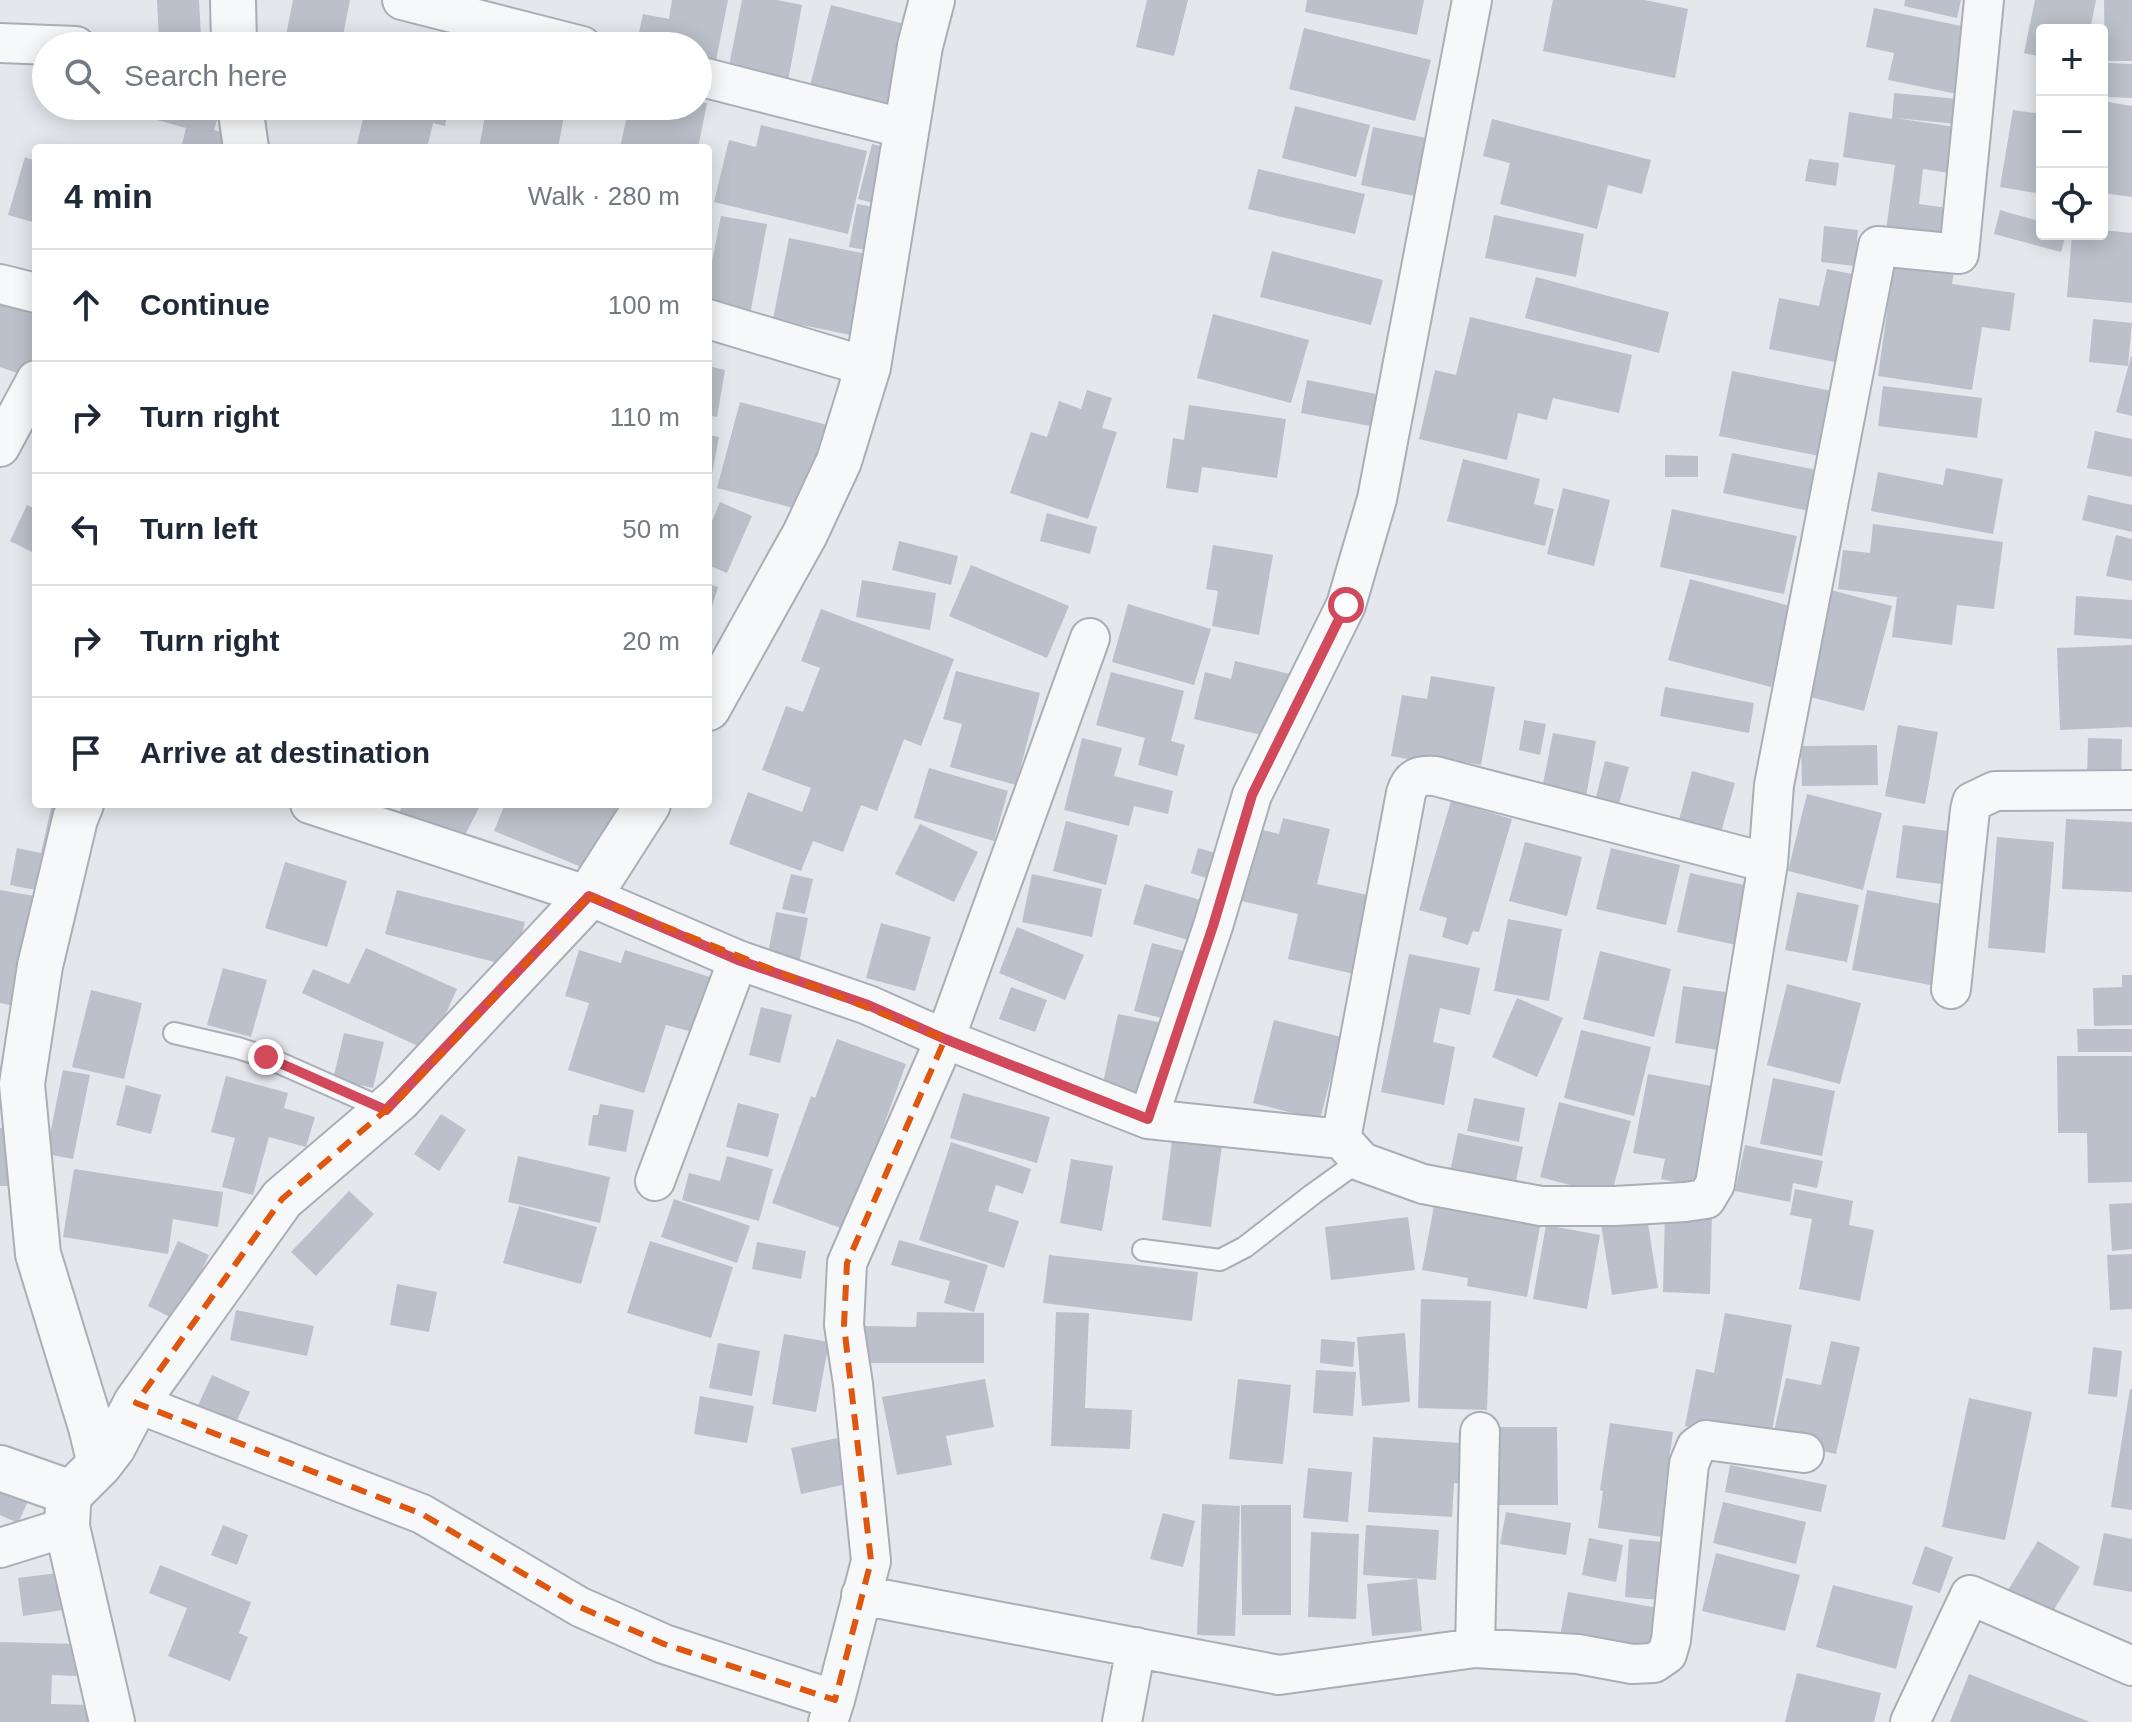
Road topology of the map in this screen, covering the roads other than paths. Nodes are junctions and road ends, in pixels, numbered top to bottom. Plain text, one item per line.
1 (233, 0) edge
2 (402, 0) edge
3 (932, 0) edge
4 (1472, 0) edge
5 (1984, 0) edge
6 (234, 32) edge
7 (527, 32) edge
8 (0, 43) edge
9 (32, 44) edge
10 (712, 80) edge
11 (242, 120) edge
12 (906, 129) junction
13 (245, 144) edge
14 (0, 284) edge
15 (32, 292) edge
16 (712, 320) edge
17 (868, 367) junction
18 (32, 387) edge
19 (0, 447) edge
20 (1090, 638) dead end
21 (712, 701) edge
22 (2132, 790) edge
23 (79, 808) edge
24 (335, 808) edge
25 (645, 808) edge
26 (366, 813) edge
27 (1768, 863) junction
28 (589, 896) junction
29 (738, 960) junction
30 (1951, 989) dead end
31 (174, 1033) dead end
32 (945, 1039) junction
33 (386, 1110) junction
34 (1148, 1119) junction
35 (1351, 1150) junction
36 (655, 1181) dead end
37 (1143, 1250) dead end
38 (136, 1403) junction
39 (1480, 1432) dead end
40 (1804, 1453) dead end
41 (0, 1468) edge
42 (79, 1495) junction
43 (0, 1548) edge
44 (861, 1595) junction
45 (1136, 1647) junction
46 (1475, 1648) junction
47 (2132, 1666) edge
48 (832, 1711) edge
49 (112, 1722) edge
50 (1122, 1722) edge
51 (1910, 1722) edge

1 - 6 street
2 - 7 street
3 - 12 street
4 - 34 street
5 - 27 street
8 - 9 street
10 - 12 street
11 - 13 street
12 - 17 street
14 - 15 street
16 - 17 street
17 - 21 street
18 - 19 street
20 - 32 street
22 - 30 street
23 - 42 street
24 - 26 street
25 - 28 street
26 - 28 street
27 - 35 street
27 - 35 street
28 - 29 street
28 - 33 street
29 - 32 street
29 - 36 street
31 - 33 lane
32 - 34 street
32 - 44 street
33 - 38 street
34 - 35 street
35 - 37 lane
38 - 42 street
38 - 48 street
39 - 46 street
40 - 46 street
41 - 42 street
42 - 43 street
42 - 49 street
44 - 45 street
44 - 48 street
45 - 46 street
45 - 50 street
47 - 51 street

